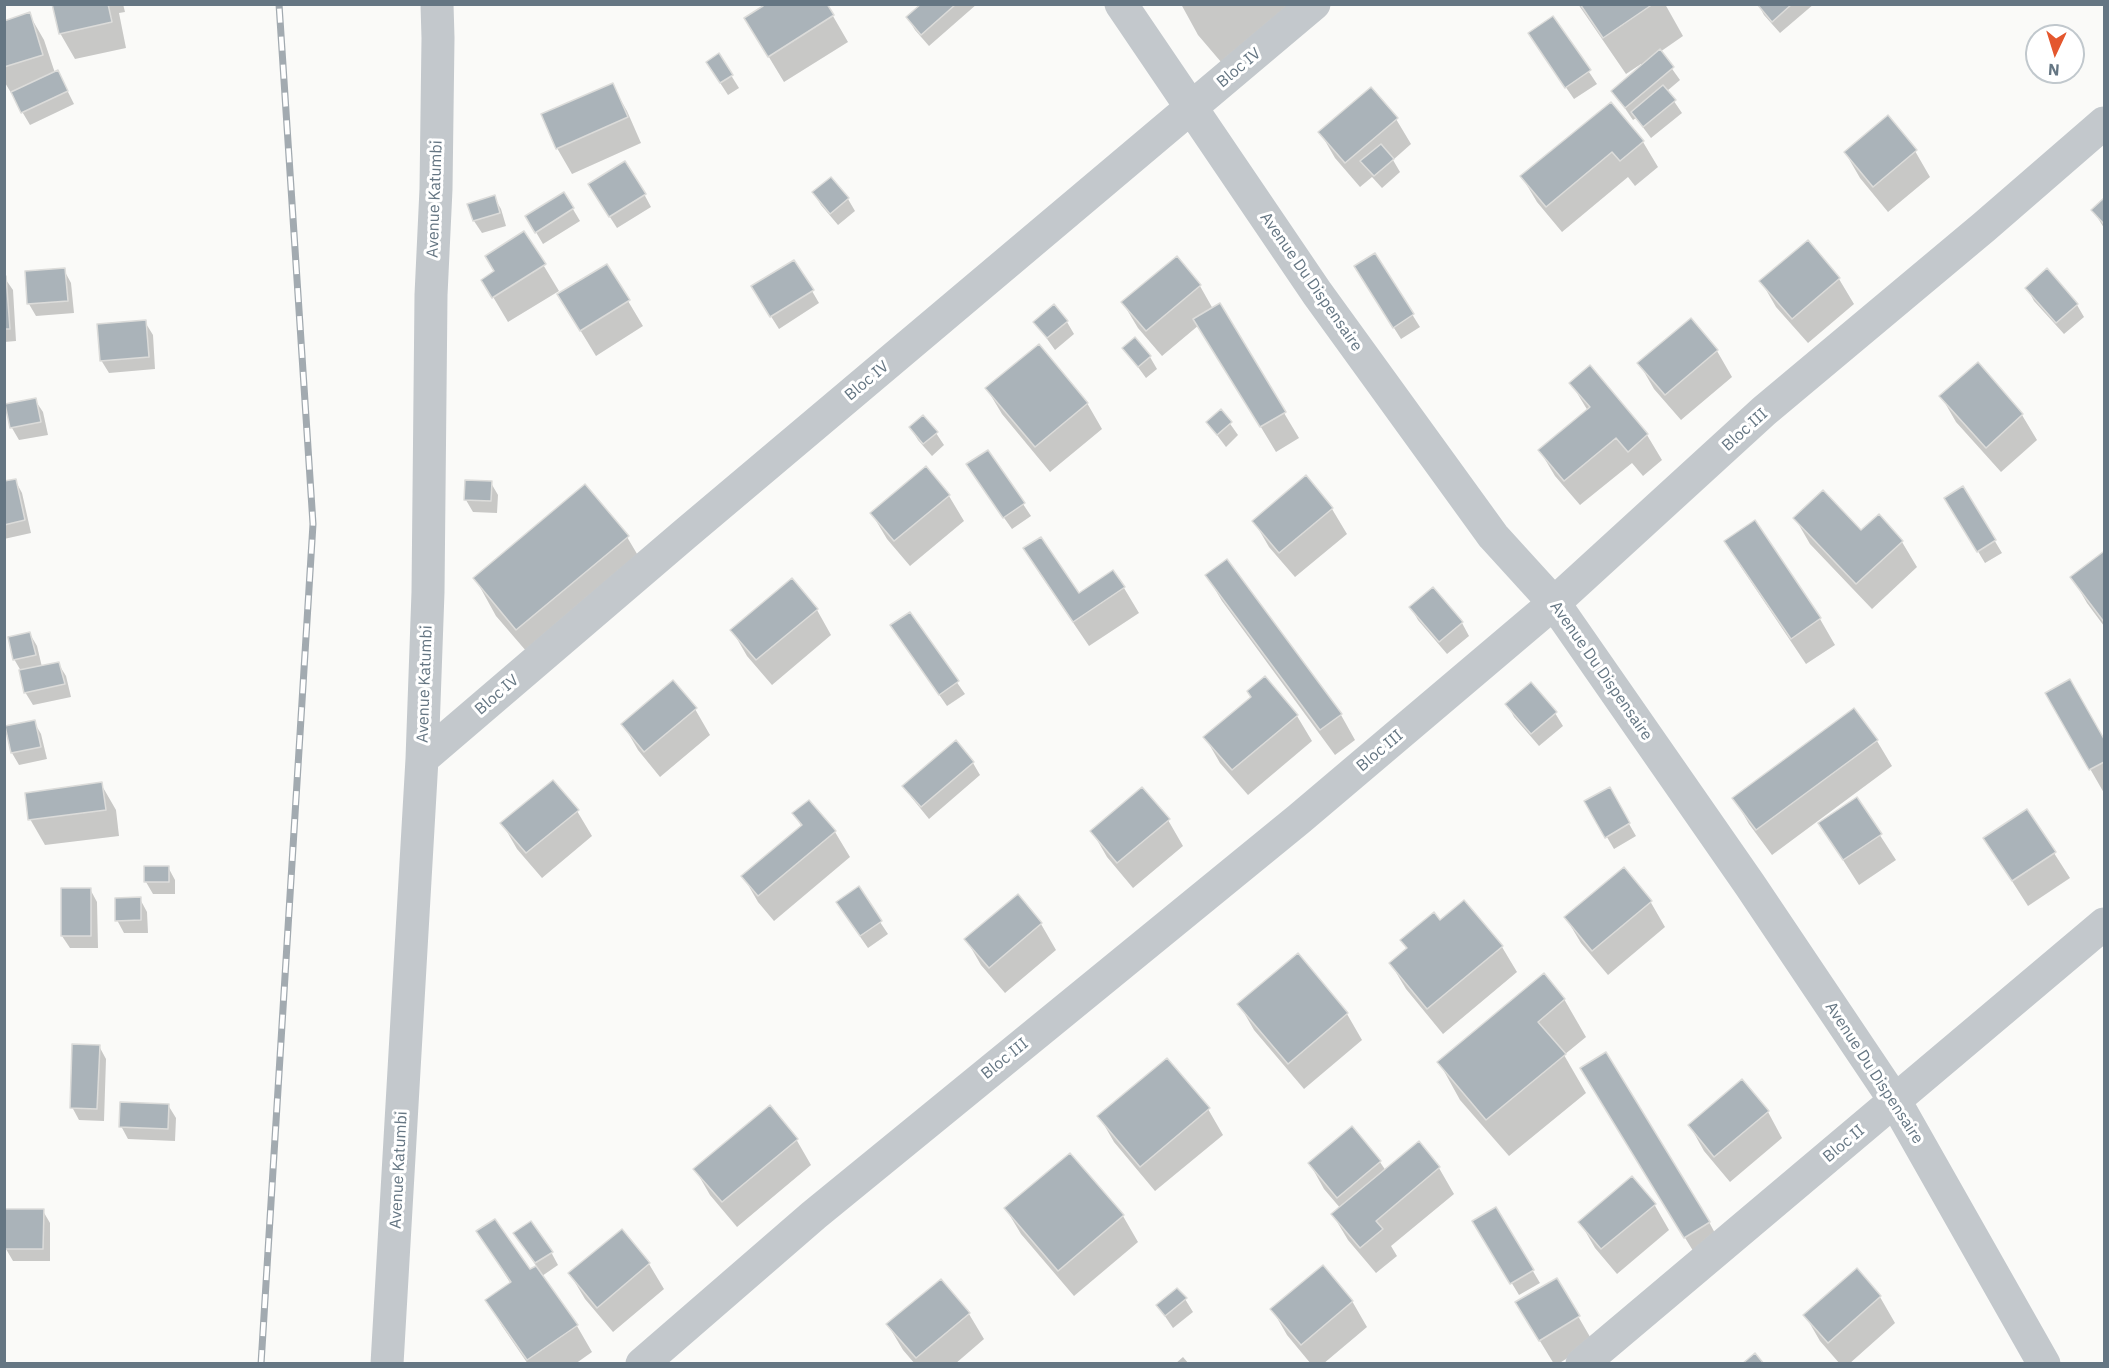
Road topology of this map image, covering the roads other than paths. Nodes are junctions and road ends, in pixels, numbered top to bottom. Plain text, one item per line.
1 (436, 4) edge
2 (1121, 4) edge
3 (1314, 4) edge
4 (1193, 108) junction
5 (2104, 123) edge
6 (1554, 603) junction
7 (422, 759) junction
8 (2104, 924) edge
9 (1895, 1101) junction
10 (387, 1364) edge
11 (642, 1364) edge
12 (1582, 1364) edge
13 (2044, 1364) edge

1 - 7 street, Avenue Katumbi
2 - 4 street, Avenue Du Dispensaire
3 - 4 street, Bloc IV
4 - 6 street, Avenue Du Dispensaire
4 - 7 street, Bloc IV
5 - 6 street, Bloc III
6 - 9 street, Avenue Du Dispensaire
6 - 11 street, Bloc III
7 - 10 street, Avenue Katumbi
8 - 9 street, Bloc II
9 - 12 street, Bloc II
9 - 13 street, Avenue Du Dispensaire

